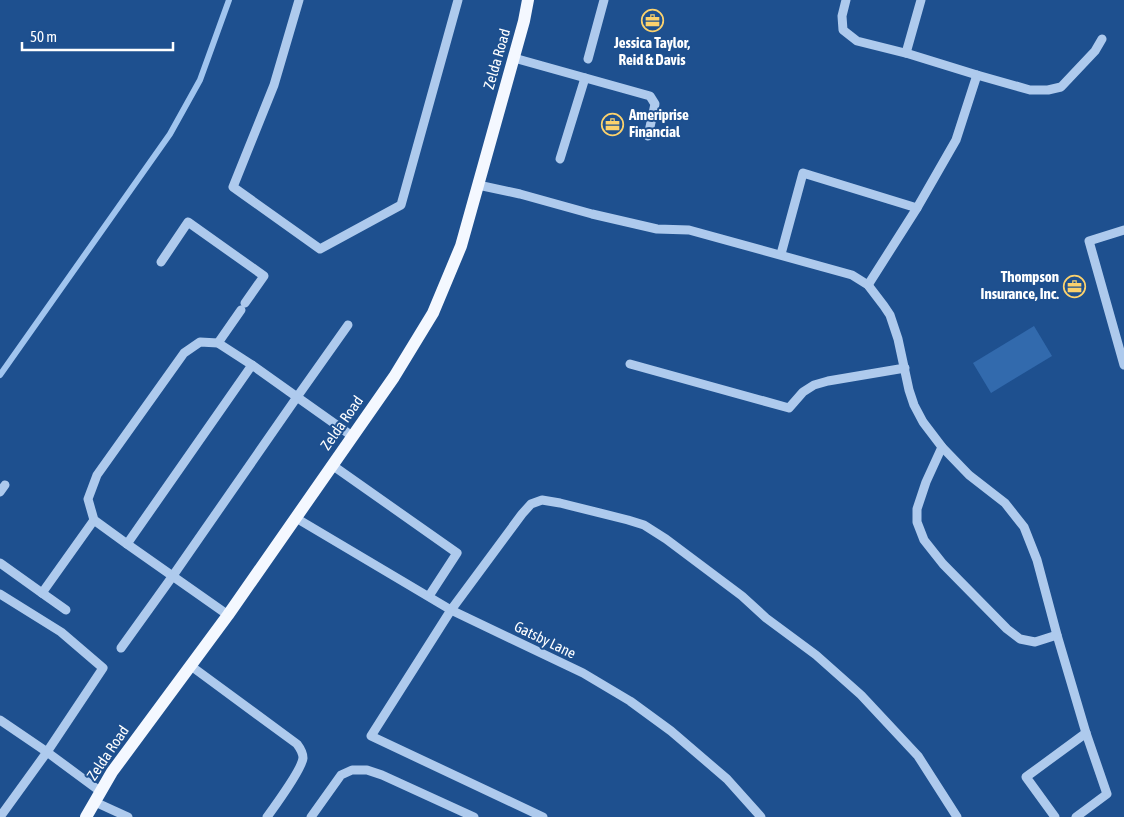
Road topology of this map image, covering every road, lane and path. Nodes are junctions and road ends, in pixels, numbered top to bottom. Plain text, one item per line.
1 (299, 0) edge
2 (458, 0) edge
3 (528, 0) edge
4 (604, 0) edge
5 (846, 0) edge
6 (921, 0) edge
7 (1102, 38) dead end
8 (906, 53) junction
9 (514, 58) junction
10 (588, 59) dead end
11 (976, 75) junction
12 (585, 78) junction
13 (648, 136) dead end
14 (560, 159) dead end
15 (478, 185) junction
16 (917, 208) junction
17 (1124, 230) edge
18 (781, 254) junction
19 (161, 262) dead end
20 (868, 285) junction
21 (348, 326) dead end
22 (218, 343) junction
23 (630, 364) dead end
24 (1124, 364) edge
25 (252, 365) junction
26 (905, 368) junction
27 (297, 396) junction
28 (352, 436) junction
29 (942, 447) junction
30 (332, 465) junction
31 (296, 518) junction
32 (94, 520) junction
33 (126, 544) junction
34 (0, 563) edge
35 (172, 577) junction
36 (42, 593) junction
37 (0, 594) edge
38 (429, 596) junction
39 (66, 610) dead end
40 (451, 610) junction
41 (228, 615) junction
42 (1057, 635) junction
43 (121, 648) dead end
44 (191, 666) junction
45 (0, 720) edge
46 (1086, 733) junction
47 (47, 752) junction
48 (98, 797) junction
49 (0, 817) edge
50 (86, 817) edge
51 (128, 817) edge
52 (267, 817) edge
53 (312, 817) edge
54 (474, 817) edge
55 (543, 817) edge
56 (761, 817) edge
57 (957, 817) edge
58 (1055, 817) edge
59 (1076, 817) edge

1 - 2 street
3 - 9 main road, Zelda Road
4 - 10 street
5 - 8 street
6 - 8 street
7 - 11 street
8 - 11 street
9 - 12 street
9 - 15 main road, Zelda Road
11 - 16 street
12 - 13 street
12 - 14 street
15 - 18 street
15 - 28 main road, Zelda Road
16 - 18 street
16 - 20 street
17 - 24 street
18 - 20 street
19 - 22 street
20 - 26 street
21 - 27 street
22 - 25 street
22 - 32 street
23 - 26 street
25 - 27 street
25 - 33 street
26 - 29 street
27 - 28 street
27 - 35 street
28 - 30 main road, Zelda Road
29 - 42 street
29 - 42 street
30 - 31 main road, Zelda Road
30 - 38 street
31 - 38 street, Gatsby Lane
31 - 41 main road, Zelda Road
32 - 33 street
32 - 36 street
33 - 35 street
34 - 36 street
35 - 41 street
35 - 43 street
36 - 39 street
37 - 47 street
38 - 40 street, Gatsby Lane
40 - 55 street
40 - 56 street, Gatsby Lane
40 - 57 street
41 - 44 main road, Zelda Road
42 - 46 street
44 - 48 main road, Zelda Road
44 - 52 street
45 - 47 street
46 - 58 street
46 - 59 street
47 - 48 street
47 - 49 street
48 - 50 main road, Zelda Road
48 - 51 street
53 - 54 street

